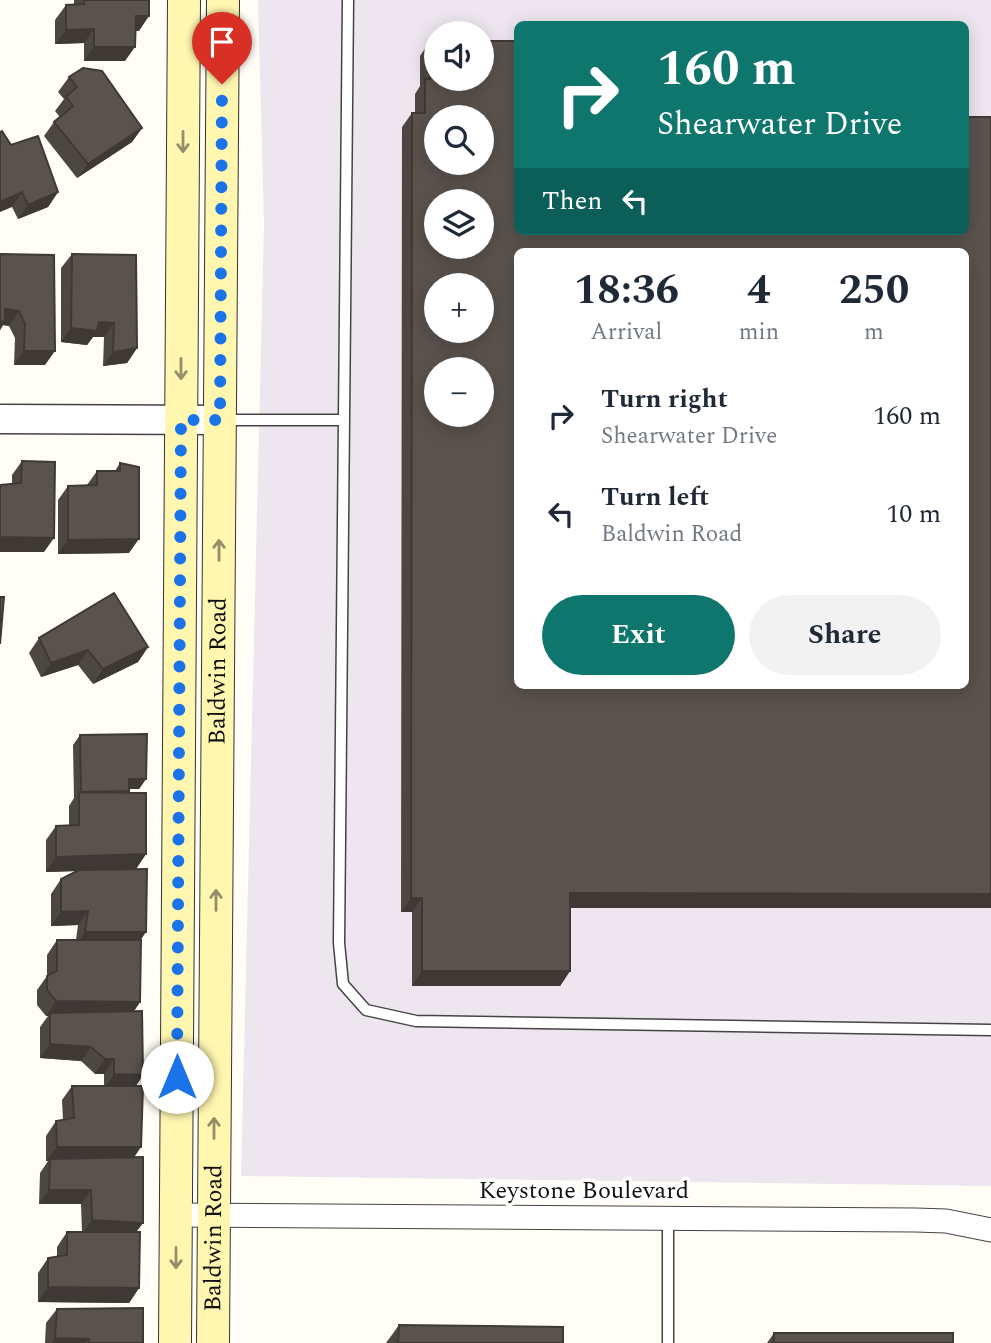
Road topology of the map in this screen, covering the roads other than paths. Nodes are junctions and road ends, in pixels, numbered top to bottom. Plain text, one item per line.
1 (184, 0) edge
2 (223, 0) edge
3 (348, 0) edge
4 (0, 419) edge
5 (181, 420) junction
6 (220, 420) junction
7 (344, 420) junction
8 (991, 1030) edge
9 (176, 1214) junction
10 (214, 1215) junction
11 (668, 1218) junction
12 (991, 1230) edge
13 (175, 1343) edge
14 (213, 1343) edge
15 (668, 1343) edge

1 -> 5 main road, Baldwin Road
2 - 6 main road, Baldwin Road
3 - 7 lane
4 - 5 street
5 - 6 street
5 - 9 main road, Baldwin Road
6 - 7 lane
10 -> 6 main road, Baldwin Road
7 - 8 lane
9 - 10 street, Keystone Boulevard
9 -> 13 main road, Baldwin Road
10 - 11 street, Keystone Boulevard
10 - 14 main road, Baldwin Road
11 - 12 street, Keystone Boulevard
11 - 15 lane

